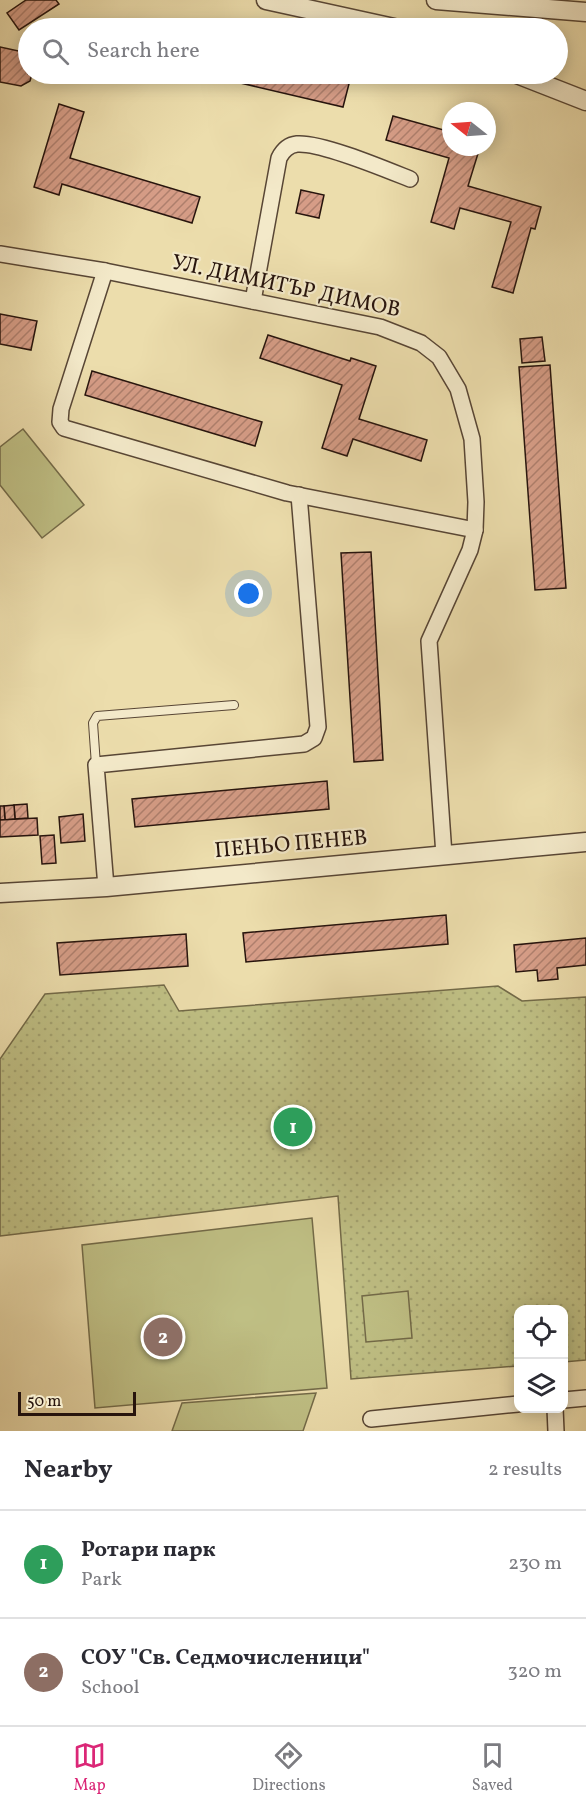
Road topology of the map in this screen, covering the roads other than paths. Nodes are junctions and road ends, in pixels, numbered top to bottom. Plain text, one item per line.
1 (266, 0) edge
2 (436, 0) edge
3 (586, 12) edge
4 (348, 18) edge
5 (543, 84) edge
6 (586, 101) edge
7 (410, 179) dead end
8 (0, 254) edge
9 (105, 271) junction
10 (253, 301) junction
11 (299, 495) junction
12 (475, 530) junction
13 (234, 705) dead end
14 (96, 765) junction
15 (586, 842) edge
16 (444, 855) junction
17 (106, 886) junction
18 (0, 893) edge
19 (586, 1398) edge
20 (568, 1400) edge
21 (514, 1405) edge
22 (555, 1413) edge
23 (371, 1419) dead end
24 (556, 1431) edge

1 - 4 street
2 - 3 street
5 - 6 street
7 - 10 street
8 - 9 street, УЛ. ДИМИТЪР ДИМОВ
9 - 10 street, УЛ. ДИМИТЪР ДИМОВ
9 - 11 street
10 - 12 street, УЛ. ДИМИТЪР ДИМОВ
11 - 12 street
11 - 14 street
12 - 16 street, УЛ. ДИМИТЪР ДИМОВ
13 - 14 lane
14 - 17 street
15 - 16 street, ПЕНЬО ПЕНЕВ
16 - 17 street, ПЕНЬО ПЕНЕВ
17 - 18 street, ПЕНЬО ПЕНЕВ
19 - 20 street
21 - 23 street
22 - 24 street

